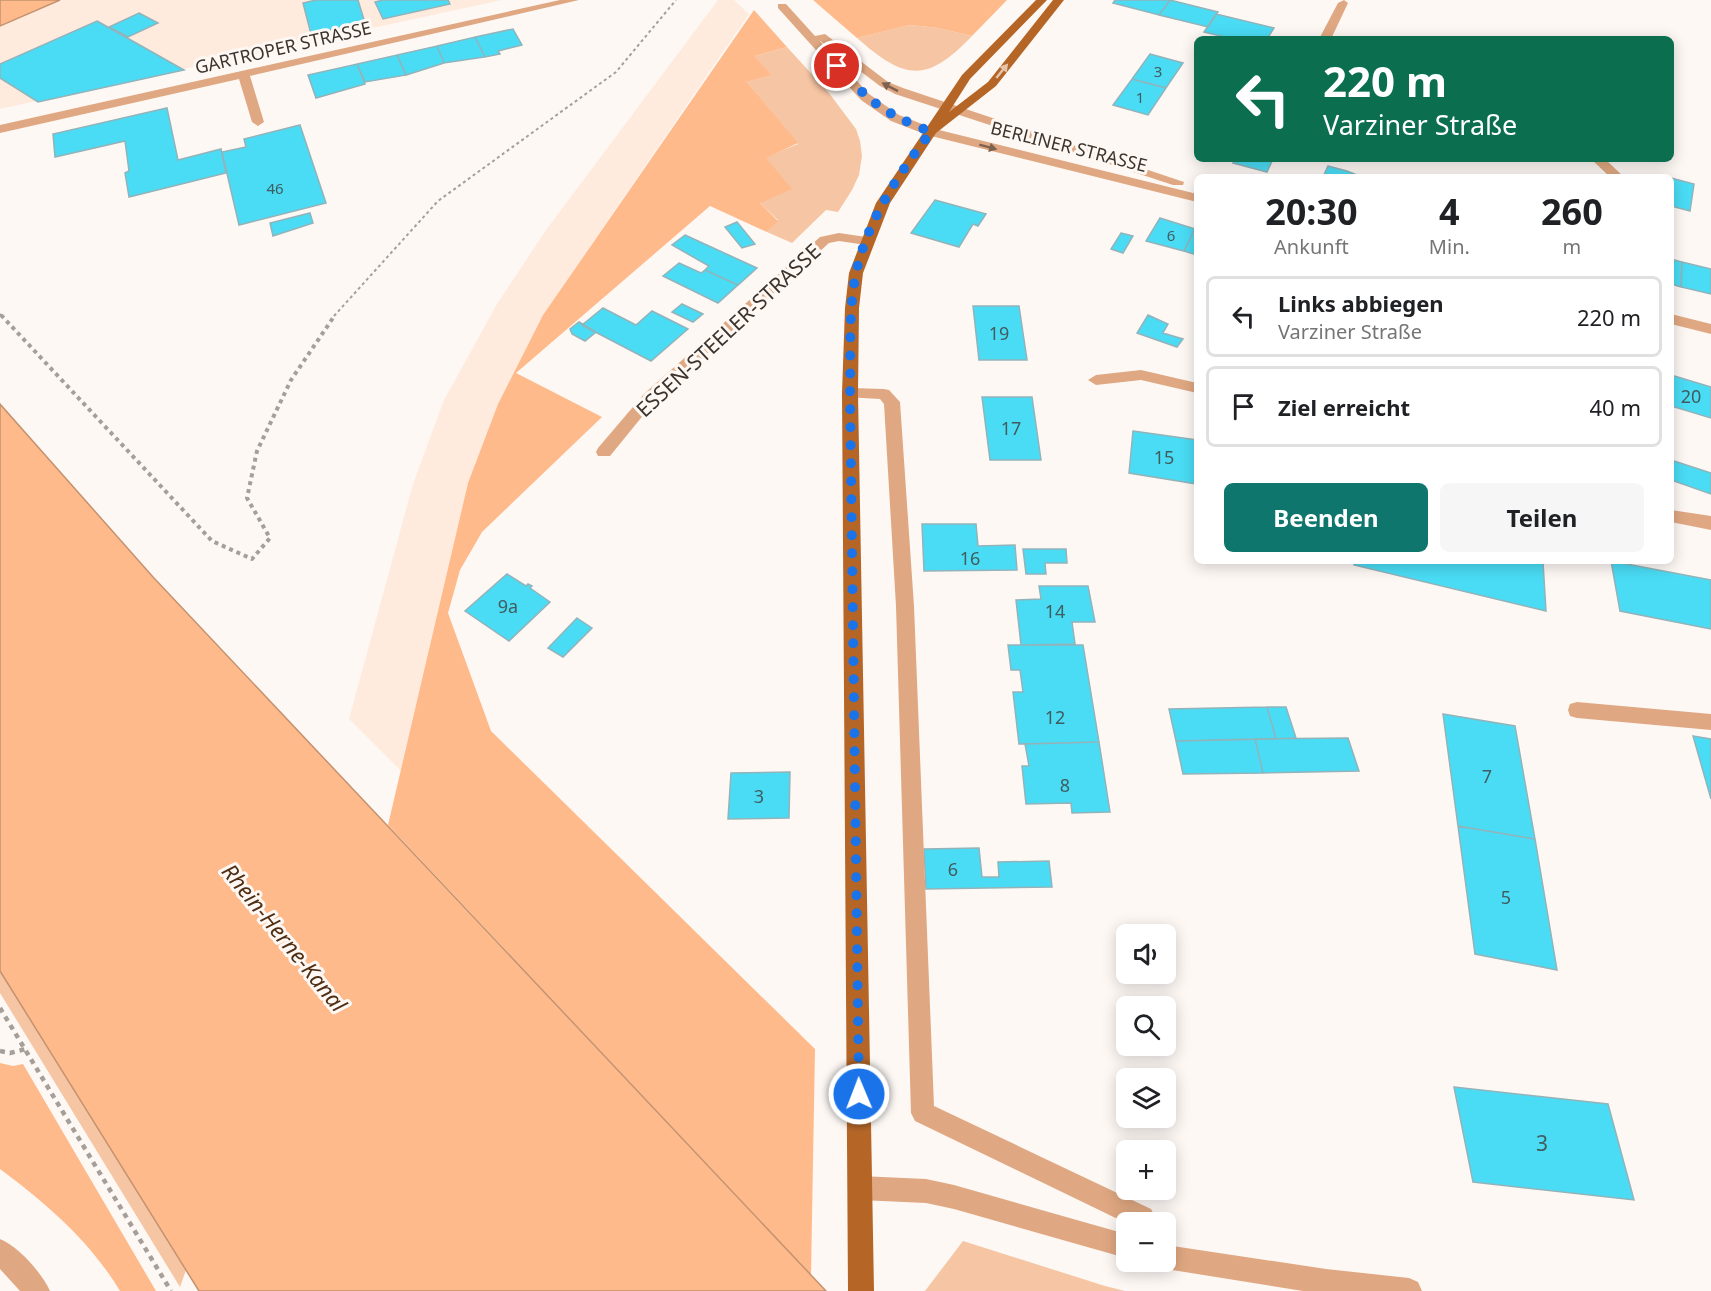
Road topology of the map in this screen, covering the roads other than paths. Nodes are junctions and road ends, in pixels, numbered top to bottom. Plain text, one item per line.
1 (574, 0) edge
2 (1042, 0) edge
3 (1059, 0) edge
4 (778, 3) edge
5 (1343, 3) dead end
6 (1326, 36) edge
7 (243, 74) junction
8 (945, 106) junction
9 (960, 111) junction
10 (258, 122) dead end
11 (0, 129) edge
12 (931, 132) junction
13 (1600, 162) edge
14 (1614, 174) edge
15 (1194, 187) edge
16 (1194, 197) edge
17 (866, 241) junction
18 (1674, 320) edge
19 (1711, 329) edge
20 (1096, 380) dead end
21 (1194, 387) edge
22 (850, 393) junction
23 (604, 452) dead end
24 (1674, 517) edge
25 (1711, 523) edge
26 (1577, 710) dead end
27 (1711, 722) edge
28 (860, 1188) junction
29 (1129, 1212) edge
30 (1116, 1243) edge
31 (0, 1251) edge
32 (1176, 1257) edge
33 (37, 1291) edge
34 (861, 1291) edge
35 (1409, 1291) edge

1 - 7 street, GARTROPER STRASSE
2 - 8 main road
9 -> 3 main road
8 -> 4 street, BERLINER STRASSE
4 - 12 street, BERLINER STRASSE
5 - 6 street
7 - 10 street
7 - 11 street, GARTROPER STRASSE
8 - 9 street, BERLINER STRASSE
8 - 12 main road
9 - 12 main road
9 - 15 street, BERLINER STRASSE
12 -> 16 street, BERLINER STRASSE
12 - 17 main road
13 - 14 street
17 - 22 main road
17 - 23 street, ESSEN-STEELER-STRASSE
18 - 19 street
20 - 21 street
22 - 28 main road
22 - 29 street
24 - 25 street
26 - 27 street
28 - 30 street
28 - 34 main road
31 - 33 street
32 - 35 street

